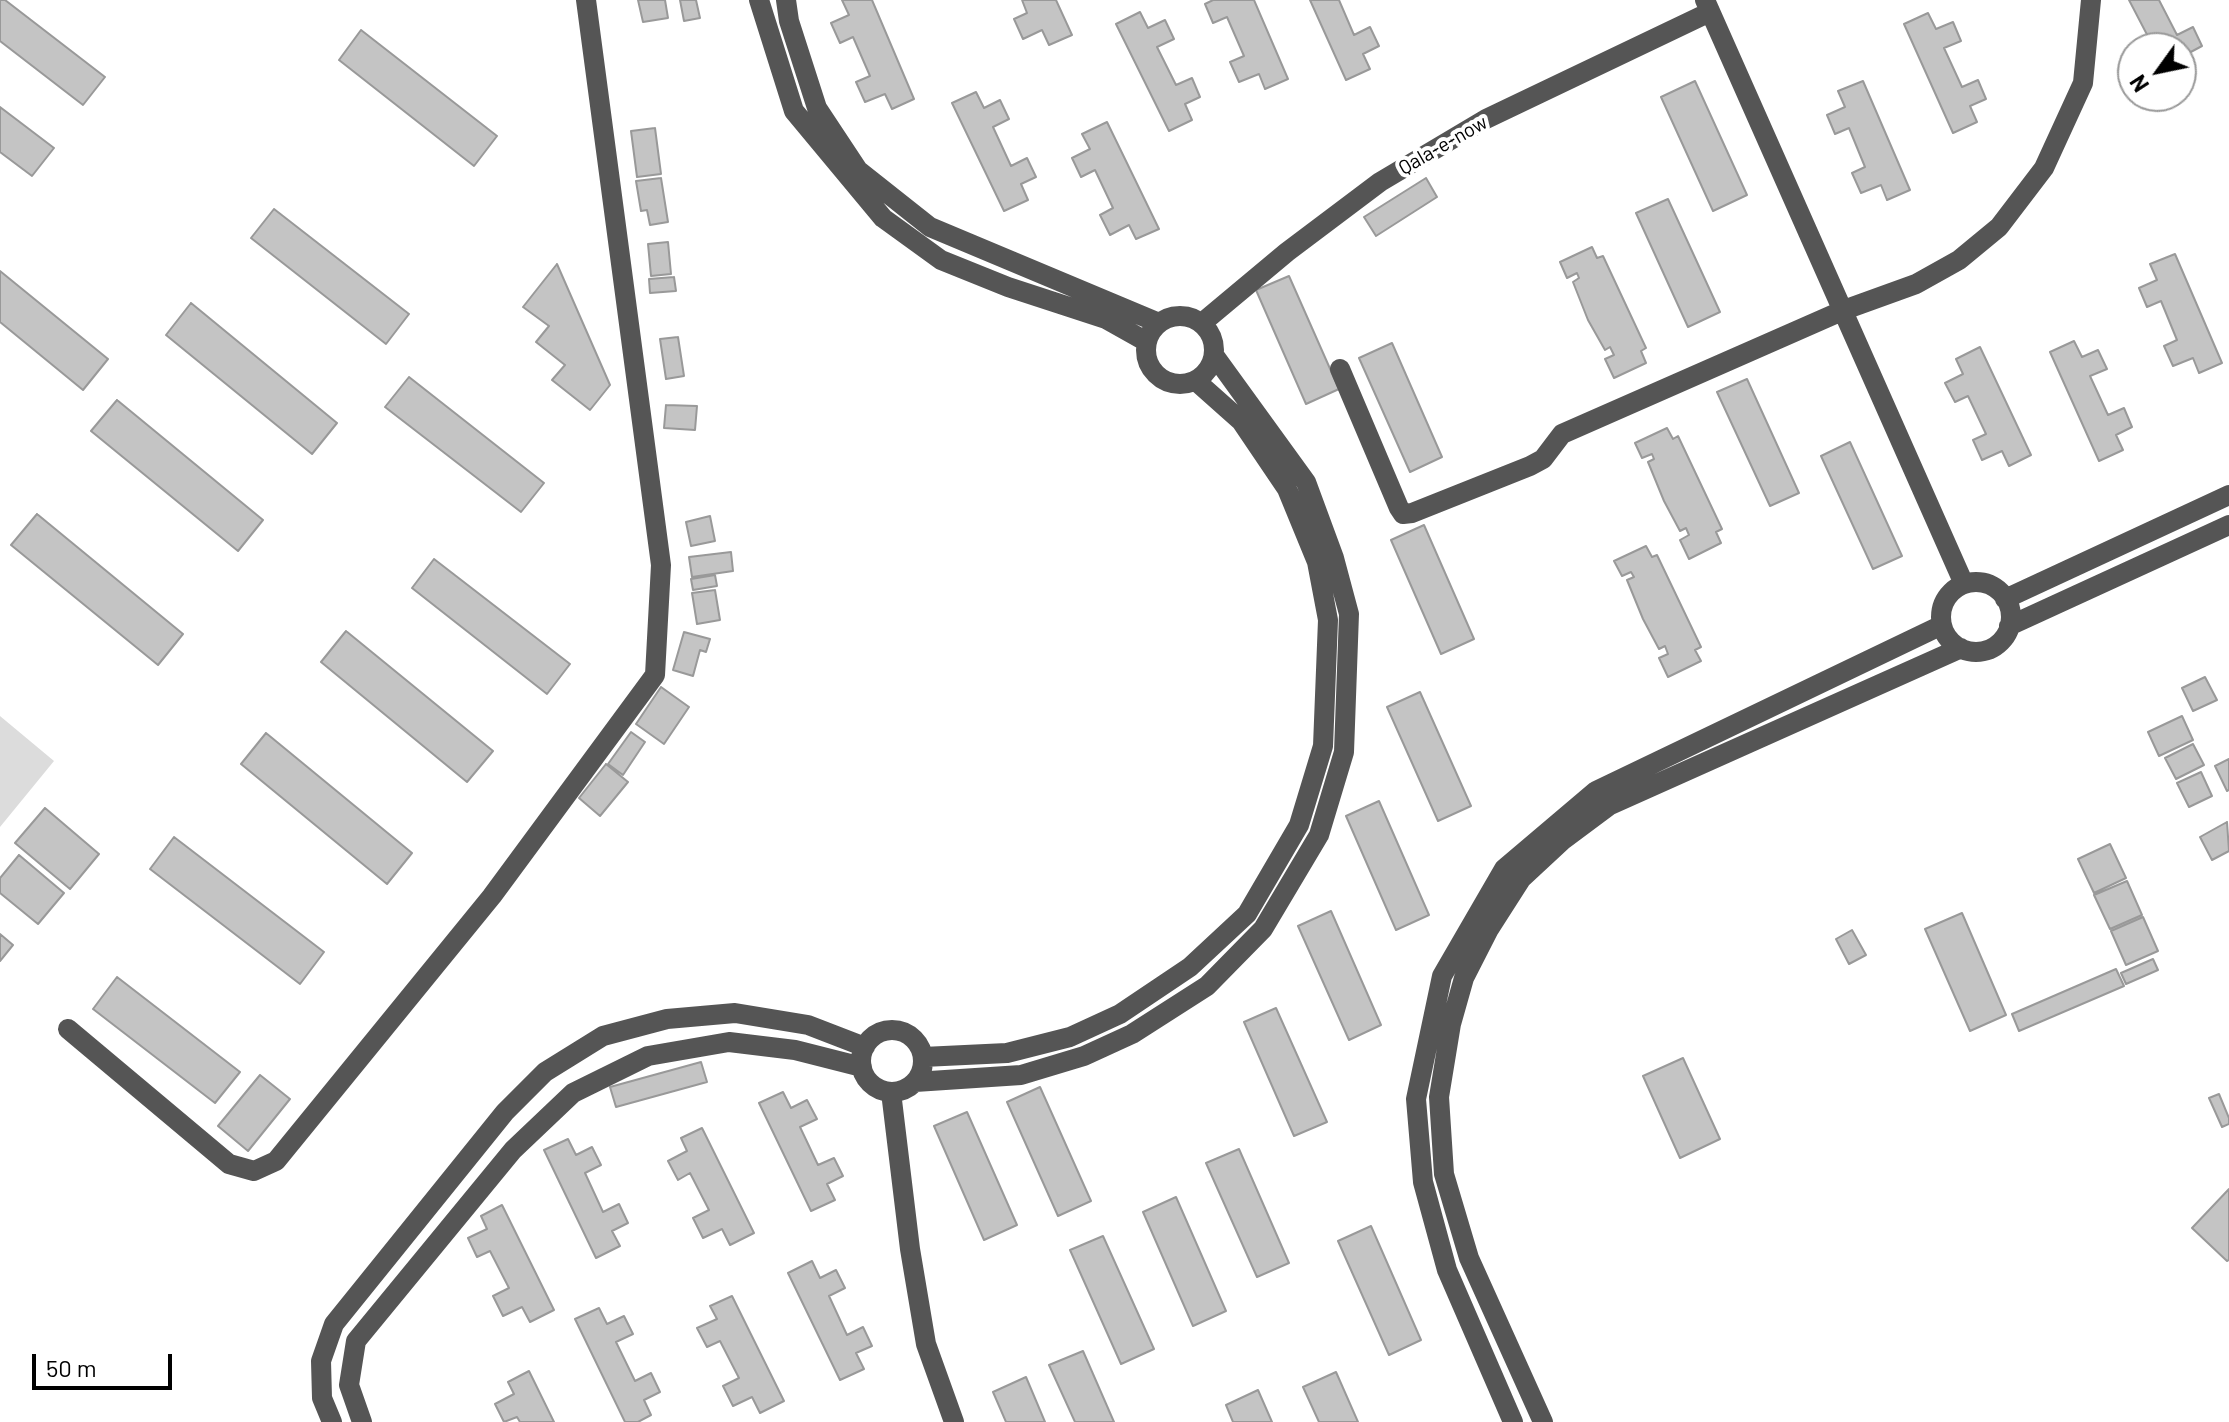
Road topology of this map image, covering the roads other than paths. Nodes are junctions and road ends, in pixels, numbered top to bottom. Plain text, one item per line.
1 (586, 0) edge
2 (759, 0) edge
3 (786, 0) edge
4 (2091, 0) edge
5 (1708, 6) edge
6 (1844, 310) junction
7 (1159, 323) junction
8 (1202, 323) junction
9 (1147, 342) junction
10 (1214, 355) junction
11 (1340, 369) dead end
12 (1196, 381) junction
13 (2229, 495) edge
14 (2229, 525) edge
15 (1964, 584) junction
16 (2005, 599) junction
17 (1942, 625) junction
18 (2009, 626) junction
19 (1961, 648) junction
20 (68, 1029) dead end
21 (863, 1057) junction
22 (923, 1057) junction
23 (915, 1082) junction
24 (891, 1092) junction
25 (332, 1422) edge
26 (362, 1422) edge
27 (954, 1422) edge
28 (1513, 1422) edge
29 (1543, 1422) edge

1 - 20 street
2 - 9 street
3 - 7 street
4 - 6 street
5 - 6 street
5 - 8 street, Qala-e-now
6 - 11 street
6 - 15 street
7 - 8 street
7 - 9 street
8 - 10 street
9 - 12 street
10 - 12 street
10 - 23 street
12 - 22 street
13 - 16 street
14 - 18 street
15 - 16 street
15 - 17 street
16 - 18 street
17 - 19 street
17 - 28 street
18 - 19 street
19 - 29 street
21 - 22 street
21 - 24 street
21 - 25 street
21 - 26 street
22 - 23 street
23 - 24 street
24 - 27 street

